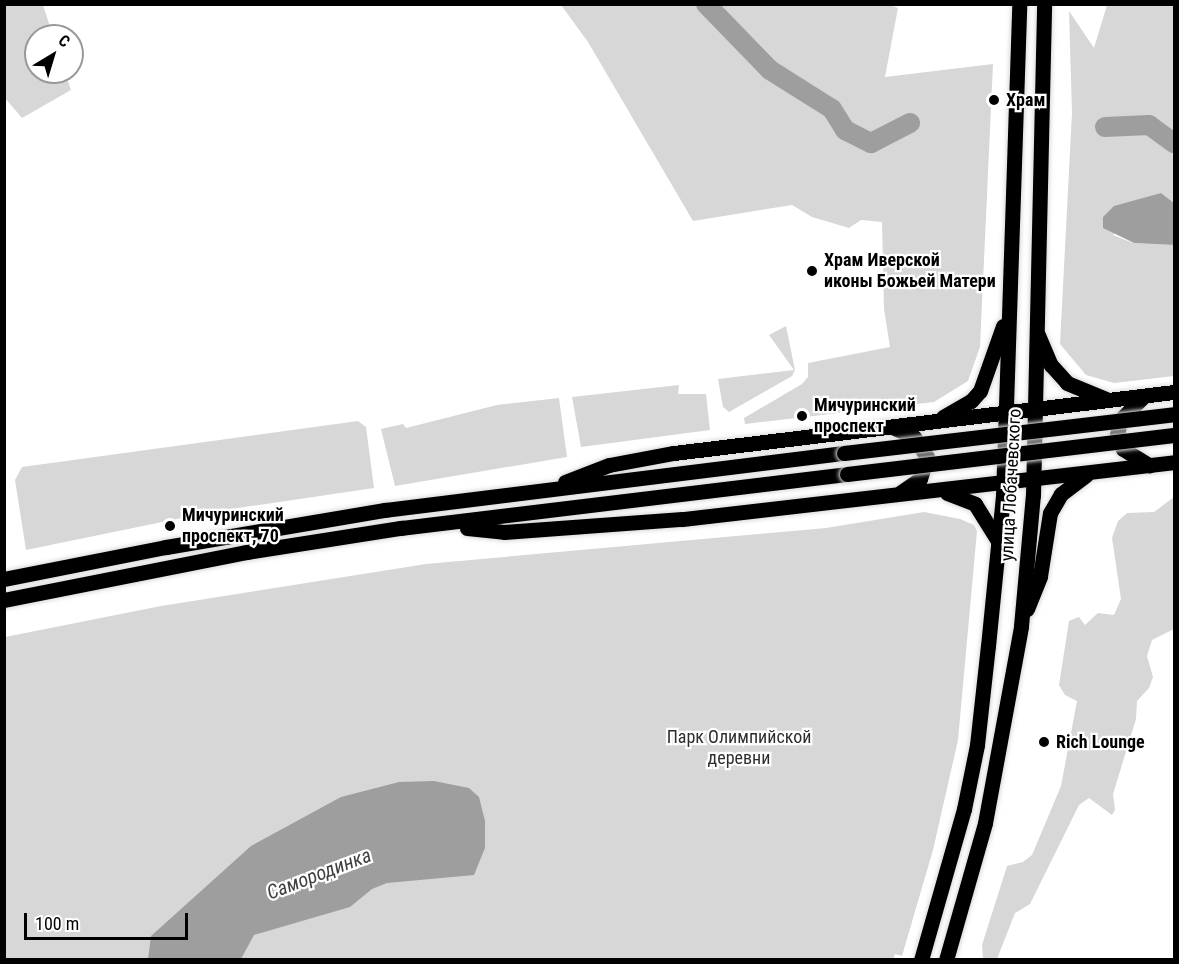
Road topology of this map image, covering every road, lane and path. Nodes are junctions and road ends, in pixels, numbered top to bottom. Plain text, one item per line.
1 (1019, 4) edge
2 (1044, 4) edge
3 (1008, 306) junction
4 (1036, 329) junction
5 (1174, 392) edge
6 (1144, 396) junction
7 (1112, 401) junction
8 (1034, 409) junction
9 (1005, 412) junction
10 (1174, 414) edge
11 (936, 421) junction
12 (890, 427) junction
13 (1174, 435) edge
14 (1174, 462) edge
15 (1149, 465) junction
16 (1091, 473) junction
17 (1034, 477) junction
18 (1003, 481) junction
19 (543, 491) junction
20 (923, 492) junction
21 (898, 494) junction
22 (447, 525) junction
23 (998, 541) junction
24 (4, 579) edge
25 (4, 600) edge
26 (1021, 626) junction
27 (921, 960) edge
28 (946, 960) edge

1 - 3 main road, улица Лобачевского
2 - 4 main road, улица Лобачевского
3 - 9 main road, улица Лобачевского
3 - 11 main road
4 - 7 main road
4 - 8 main road, улица Лобачевского
5 - 6 main road
6 - 7 main road
6 - 15 main road
7 - 8 main road
8 - 9 main road
8 - 17 main road, улица Лобачевского
9 - 11 main road
9 - 18 main road, улица Лобачевского
10 - 19 main road, bridge
11 - 12 main road
12 - 19 main road
12 - 21 main road
13 - 22 main road, bridge
14 - 15 main road
15 - 16 main road
16 - 17 main road
16 - 26 main road
17 - 18 main road
17 - 26 main road, улица Лобачевского
18 - 20 main road
18 - 23 main road, улица Лобачевского
19 - 24 main road
20 - 21 main road
20 - 23 main road
21 - 22 main road
22 - 25 main road
23 - 27 main road, улица Лобачевского
26 - 28 main road, улица Лобачевского

